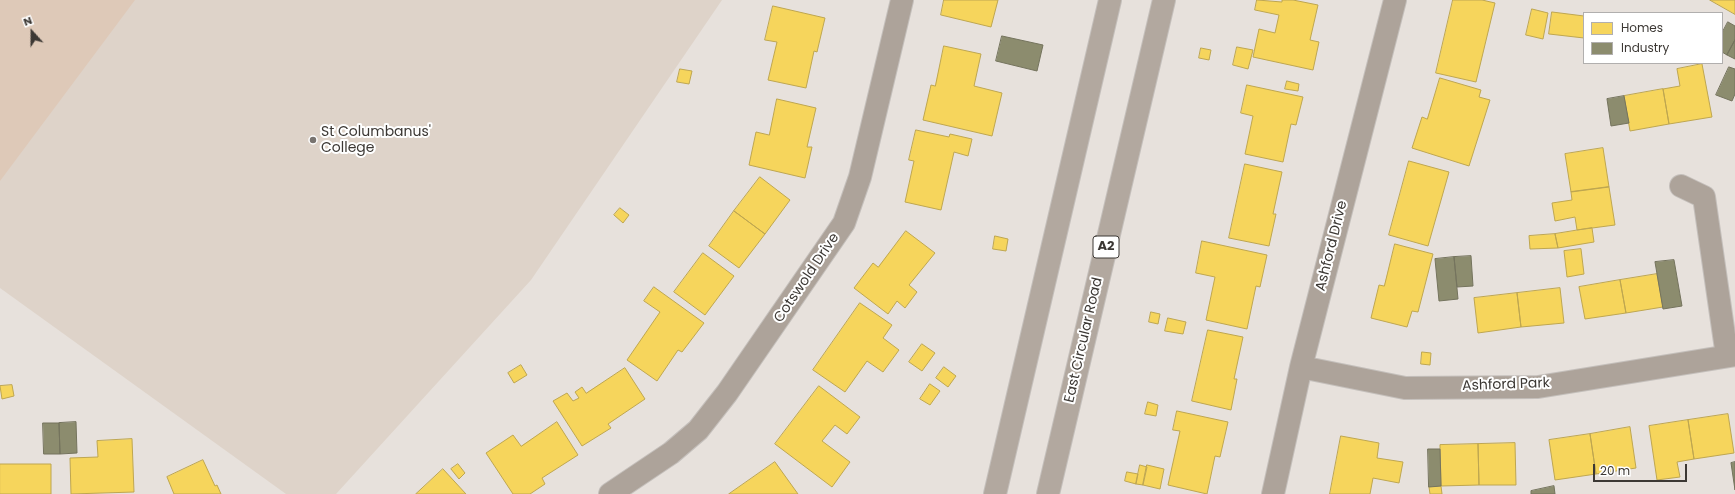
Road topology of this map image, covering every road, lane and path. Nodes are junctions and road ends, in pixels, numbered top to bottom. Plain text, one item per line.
1 (902, 0) edge
2 (1110, 0) edge
3 (1164, 0) edge
4 (1394, 0) edge
5 (1680, 186) dead end
6 (1731, 356) edge
7 (1301, 367) junction
8 (610, 494) edge
9 (995, 494) edge
10 (1048, 494) edge
11 (1273, 494) edge

1 - 8 street, Cotswold Drive
2 - 9 highway
3 - 10 highway, East Circular Road / A2
4 - 7 street, Ashford Drive
5 - 6 street
6 - 7 street, Ashford Park
7 - 11 street, Ashford Drive

